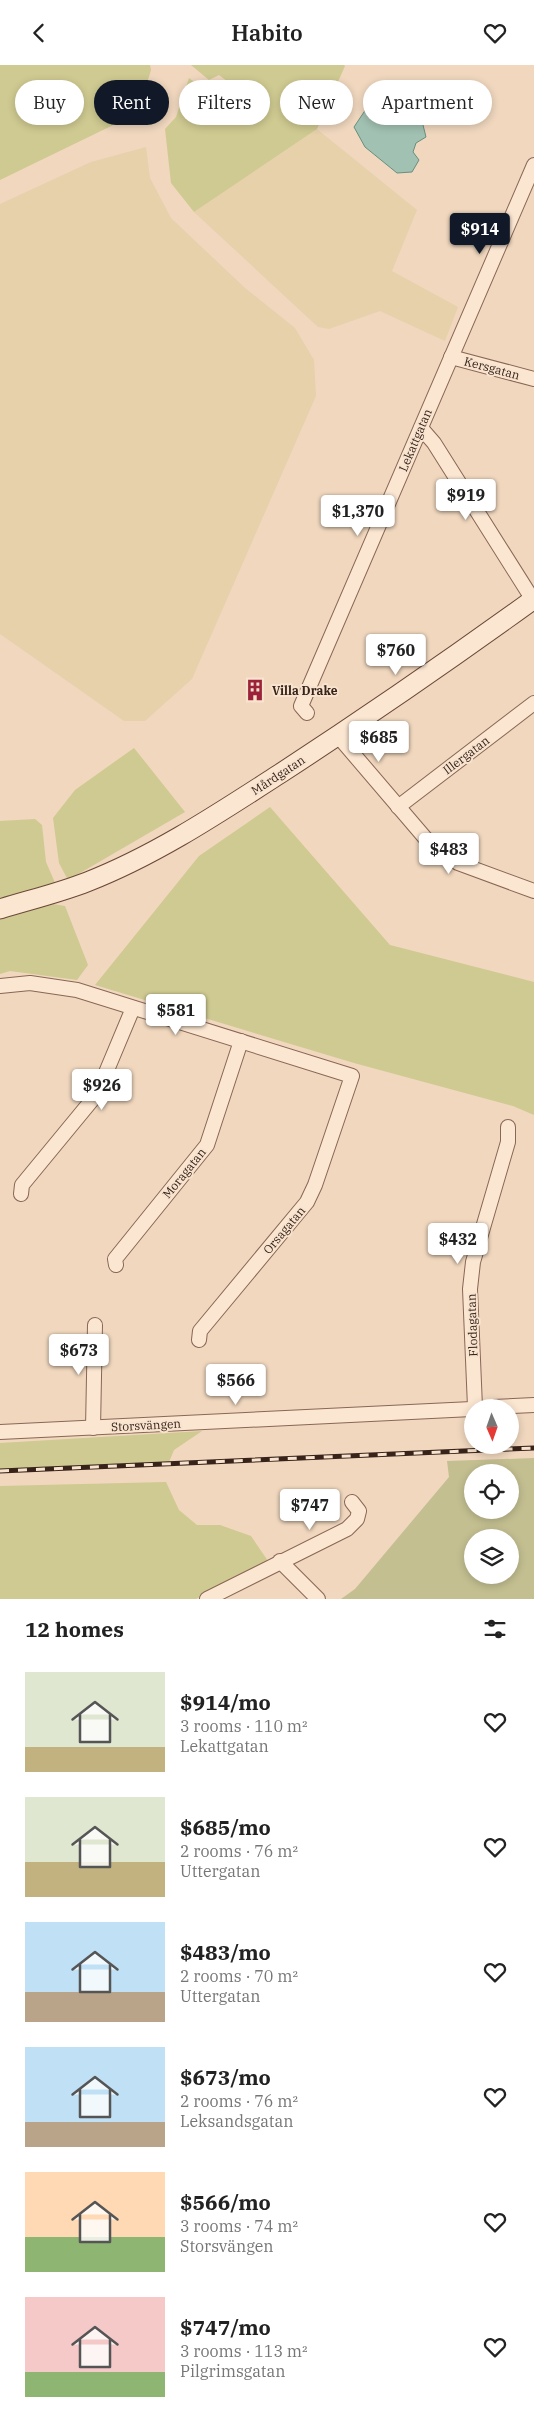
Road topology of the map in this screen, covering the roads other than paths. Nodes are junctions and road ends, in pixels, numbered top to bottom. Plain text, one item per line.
1 (534, 165) edge
2 (451, 357) junction
3 (534, 379) edge
4 (421, 428) junction
5 (533, 599) edge
6 (534, 703) edge
7 (307, 713) dead end
8 (338, 736) junction
9 (398, 807) junction
10 (534, 891) edge
11 (0, 909) edge
12 (0, 986) edge
13 (133, 1008) junction
14 (241, 1041) junction
15 (508, 1127) dead end
16 (21, 1194) dead end
17 (116, 1265) dead end
18 (95, 1325) dead end
19 (199, 1339) dead end
20 (474, 1399) edge
21 (534, 1405) edge
22 (519, 1406) edge
23 (464, 1409) edge
24 (92, 1429) junction
25 (0, 1432) edge
26 (352, 1502) dead end
27 (280, 1561) junction
28 (207, 1599) edge
29 (318, 1599) edge

1 - 2 street, Lekattgatan
2 - 3 street, Kersgatan
2 - 4 street, Lekattgatan
4 - 5 street
4 - 7 street, Lekattgatan
5 - 8 street, Mårdgatan
6 - 9 street, Illergatan
8 - 9 street
8 - 11 street, Mårdgatan
9 - 10 street
12 - 13 street
13 - 14 street
13 - 16 street
14 - 17 street, Moragatan
14 - 19 street, Orsagatan
15 - 20 street, Flodagatan
18 - 24 street
21 - 22 street
23 - 24 street, Storsvängen
24 - 25 street, Storsvängen
26 - 27 street
27 - 28 street
27 - 29 street

